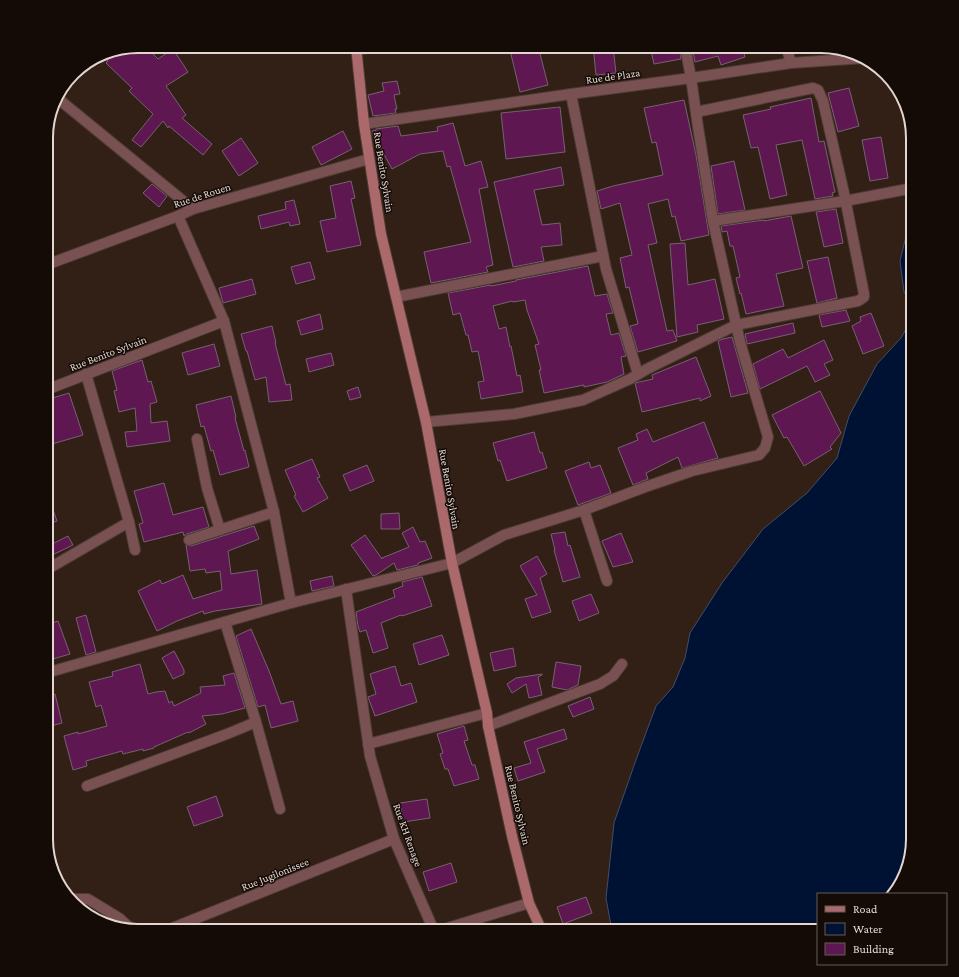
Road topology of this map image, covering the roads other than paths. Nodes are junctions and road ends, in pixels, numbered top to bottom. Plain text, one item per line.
1 (357, 53) edge
2 (686, 53) edge
3 (788, 53) edge
4 (850, 59) edge
5 (791, 63) junction
6 (691, 78) junction
7 (571, 94) junction
8 (62, 102) edge
9 (696, 112) junction
10 (364, 124) junction
11 (369, 159) junction
12 (906, 189) edge
13 (845, 201) junction
14 (193, 209) junction
15 (178, 216) junction
16 (713, 220) junction
17 (603, 256) junction
18 (53, 262) edge
19 (396, 297) junction
20 (224, 321) junction
21 (736, 325) junction
22 (86, 374) junction
23 (638, 374) junction
24 (53, 387) edge
25 (426, 422) junction
26 (197, 439) dead end
27 (584, 510) junction
28 (274, 512) junction
29 (129, 522) junction
30 (220, 530) junction
31 (189, 540) dead end
32 (135, 550) dead end
33 (452, 563) junction
34 (53, 566) edge
35 (607, 581) dead end
36 (346, 589) junction
37 (291, 603) junction
38 (225, 622) junction
39 (622, 664) dead end
40 (53, 671) edge
41 (486, 713) junction
42 (256, 722) junction
43 (488, 726) junction
44 (368, 744) junction
45 (87, 786) dead end
46 (280, 809) dead end
47 (394, 839) junction
48 (78, 899) edge
49 (529, 903) junction
50 (124, 922) edge
51 (182, 924) edge
52 (431, 924) edge
53 (461, 924) edge
54 (539, 924) edge

1 - 10 main road, Rue Benito Sylvain
2 - 6 street
3 - 5 street
4 - 5 street, Rue de Plaza
5 - 6 street, Rue de Plaza
6 - 7 street, Rue de Plaza
6 - 9 street
7 - 10 street, Rue de Plaza
7 - 17 street
8 - 14 street
9 - 13 street
9 - 16 street
10 - 11 main road, Rue Benito Sylvain
11 - 14 street, Rue de Rouen
11 - 19 main road, Rue Benito Sylvain
12 - 13 street
13 - 16 street
13 - 21 street
14 - 15 street, Rue de Rouen
15 - 18 street, Rue de Rouen
15 - 20 street
16 - 21 street
17 - 19 street
17 - 23 street
19 - 25 main road, Rue Benito Sylvain
20 - 22 street, Rue Benito Sylvain
20 - 28 street
21 - 23 street
21 - 27 street
22 - 24 street, Rue Benito Sylvain
22 - 29 street
23 - 25 street
25 - 33 main road, Rue Benito Sylvain
26 - 30 street
27 - 33 street
27 - 35 street
28 - 30 street
28 - 37 street
29 - 32 street
29 - 34 street
30 - 31 street
33 - 36 street
33 - 41 main road, Rue Benito Sylvain
36 - 37 street
36 - 44 street, Rue KH Renage
37 - 38 street
38 - 40 street
38 - 42 street
39 - 43 street
41 - 43 main road, Rue Benito Sylvain
41 - 44 street
42 - 45 street
42 - 46 street
43 - 49 main road, Rue Benito Sylvain
44 - 47 street, Rue KH Renage
47 - 51 street, Rue Jugilonissee
47 - 52 street, Rue KH Renage
48 - 50 street
49 - 53 street
49 - 54 main road, Rue Benito Sylvain

